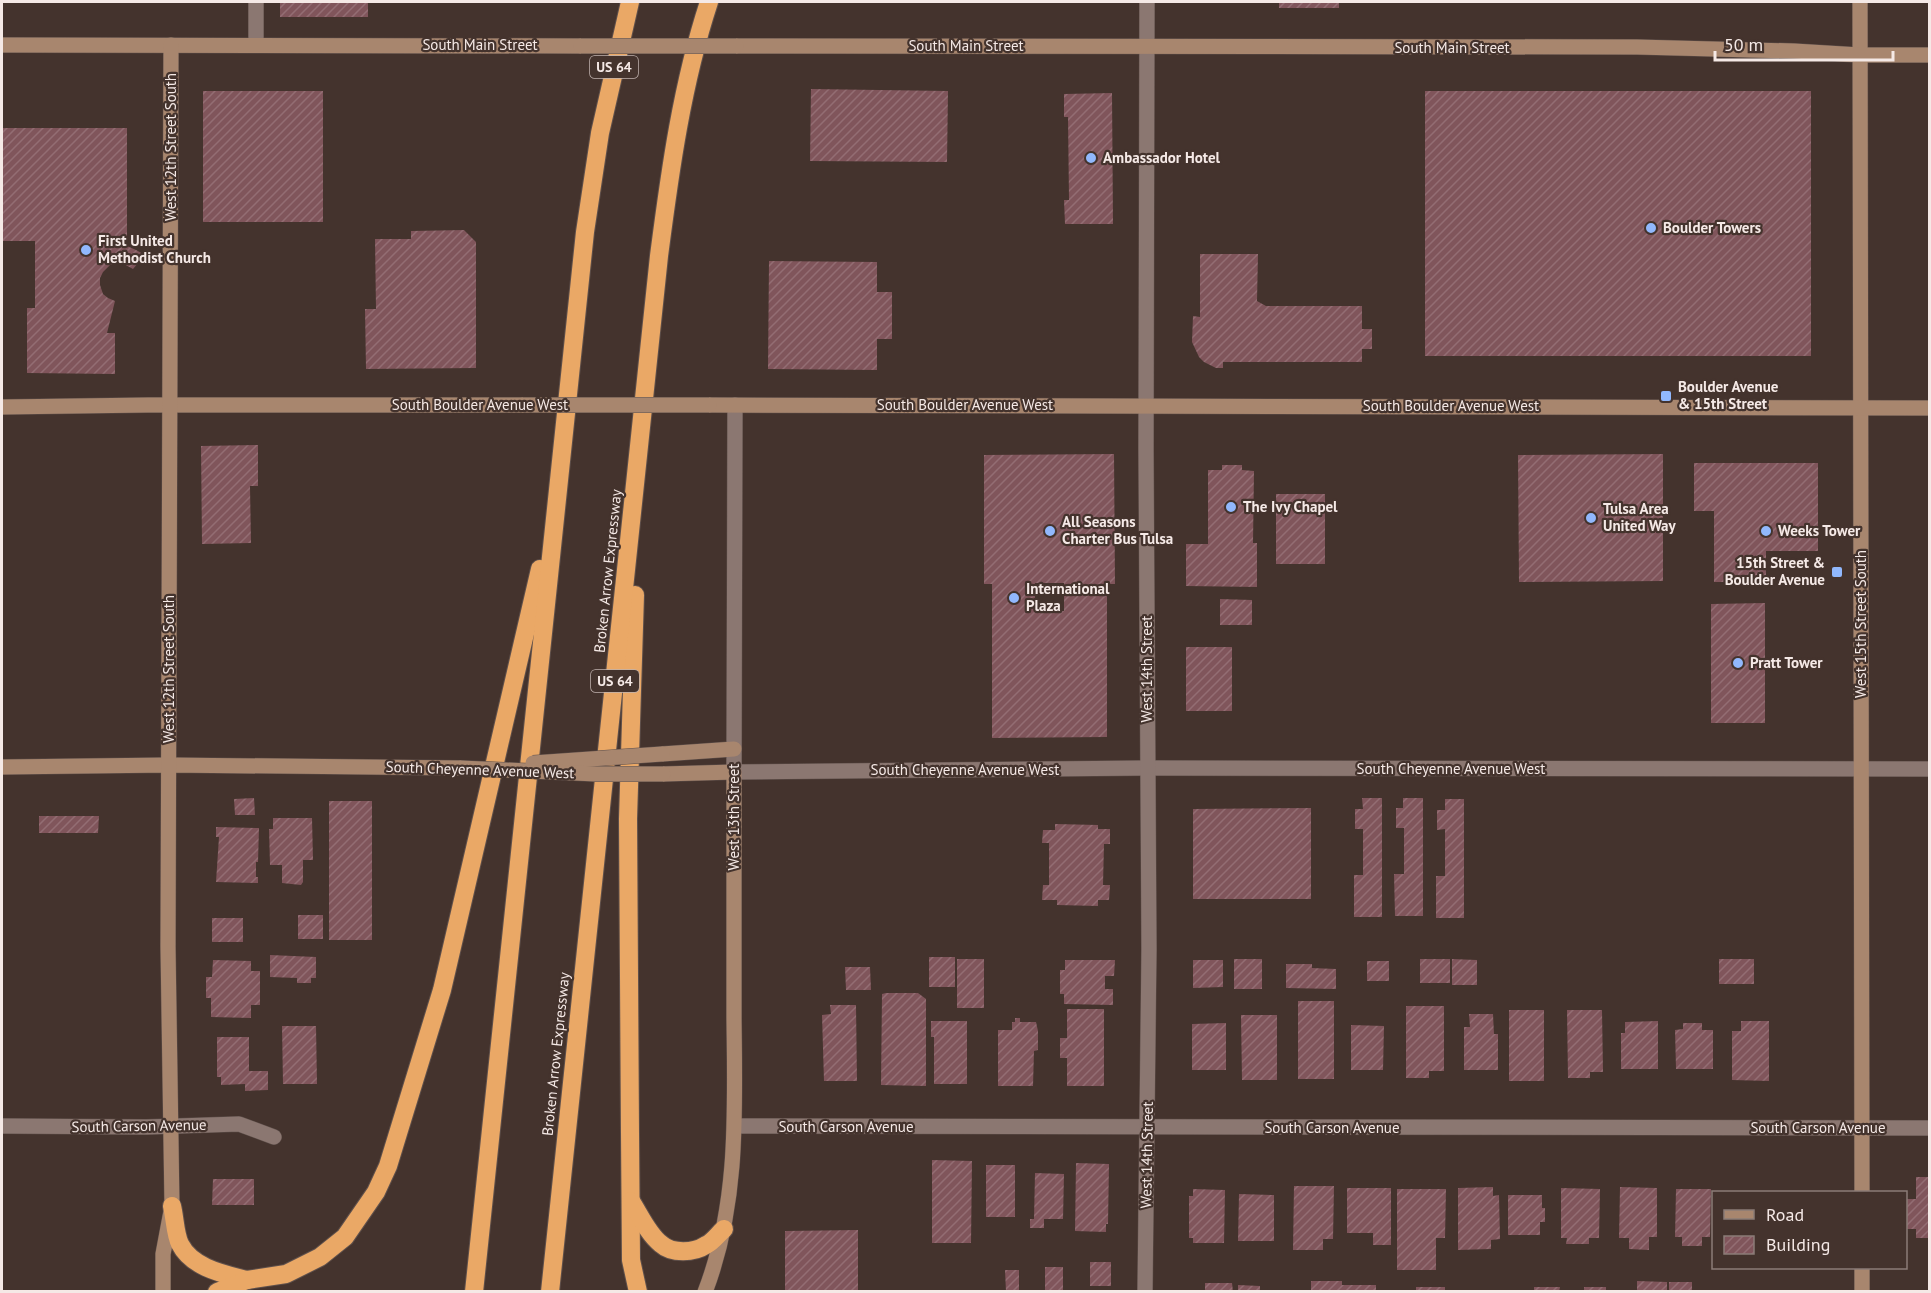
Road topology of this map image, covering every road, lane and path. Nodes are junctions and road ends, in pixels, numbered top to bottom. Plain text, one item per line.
1 (256, 2) edge
2 (630, 2) edge
3 (709, 2) edge
4 (1147, 2) edge
5 (1860, 2) edge
6 (2, 45) edge
7 (171, 45) junction
8 (256, 45) junction
9 (1147, 46) junction
10 (1860, 55) junction
11 (1929, 55) edge
12 (170, 405) junction
13 (735, 405) junction
14 (1146, 406) junction
15 (2, 407) edge
16 (1861, 408) junction
17 (1929, 408) edge
18 (638, 460) junction
19 (557, 498) junction
20 (734, 748) junction
21 (169, 765) junction
22 (2, 767) edge
23 (461, 768) junction
24 (1147, 768) junction
25 (1861, 769) junction
26 (1929, 769) edge
27 (734, 772) junction
28 (2, 1126) edge
29 (170, 1126) junction
30 (735, 1126) junction
31 (1148, 1128) junction
32 (1862, 1128) junction
33 (1929, 1128) edge
34 (274, 1137) dead end
35 (1862, 1191) edge
36 (630, 1201) junction
37 (172, 1206) junction
38 (724, 1229) junction
39 (1862, 1269) edge
40 (247, 1280) junction
41 (163, 1292) edge
42 (217, 1292) edge
43 (474, 1292) edge
44 (550, 1292) edge
45 (638, 1292) edge
46 (705, 1292) edge
47 (1145, 1292) edge
48 (1862, 1292) edge

1 - 8 street
2 - 19 highway, US 64
3 - 18 highway, Broken Arrow Expressway / US 64
4 - 9 street, West 14th Street
5 - 10 street, West 15th Street South
6 - 7 street, South Main Street
7 - 8 street, South Main Street
7 - 12 street, West 12th Street South
8 - 9 street, South Main Street, bridge
9 - 10 street, South Main Street
9 - 14 street, West 14th Street
10 - 11 street, South Main Street
10 - 16 street, West 15th Street South
12 - 13 street, South Boulder Avenue West, bridge
12 - 15 street, South Boulder Avenue West
12 - 21 street, West 12th Street South
13 - 14 street, South Boulder Avenue West
13 - 20 street, West 13th Street
14 - 16 street, South Boulder Avenue West
14 - 24 street, West 14th Street
16 - 17 street, South Boulder Avenue West
16 - 25 street, West 15th Street South
18 - 36 highway
18 - 44 highway, Broken Arrow Expressway / US 64
19 - 40 highway
19 - 43 highway, US 64
20 - 23 street, bridge
20 - 27 street, West 13th Street
21 - 22 street, South Cheyenne Avenue West
21 - 23 street, South Cheyenne Avenue West
21 - 29 street, West 12th Street South
23 - 27 street, South Cheyenne Avenue West, bridge
24 - 25 street, South Cheyenne Avenue West
24 - 27 street, South Cheyenne Avenue West
24 - 31 street, West 14th Street
25 - 26 street, South Cheyenne Avenue West
25 - 32 street, West 15th Street South
27 - 30 street, West 13th Street
28 - 29 street, South Carson Avenue
29 - 34 street, South Carson Avenue
29 - 37 street, West 12th Street South
30 - 31 street, South Carson Avenue
30 - 38 street, West 13th Street
31 - 32 street, South Carson Avenue
31 - 47 street, West 14th Street
32 - 33 street, South Carson Avenue
32 - 35 street, West 15th Street South
36 - 38 highway
36 - 45 highway
37 - 40 highway
37 - 41 street, West 12th Street South
38 - 46 street, West 13th Street
39 - 48 street
40 - 42 highway

